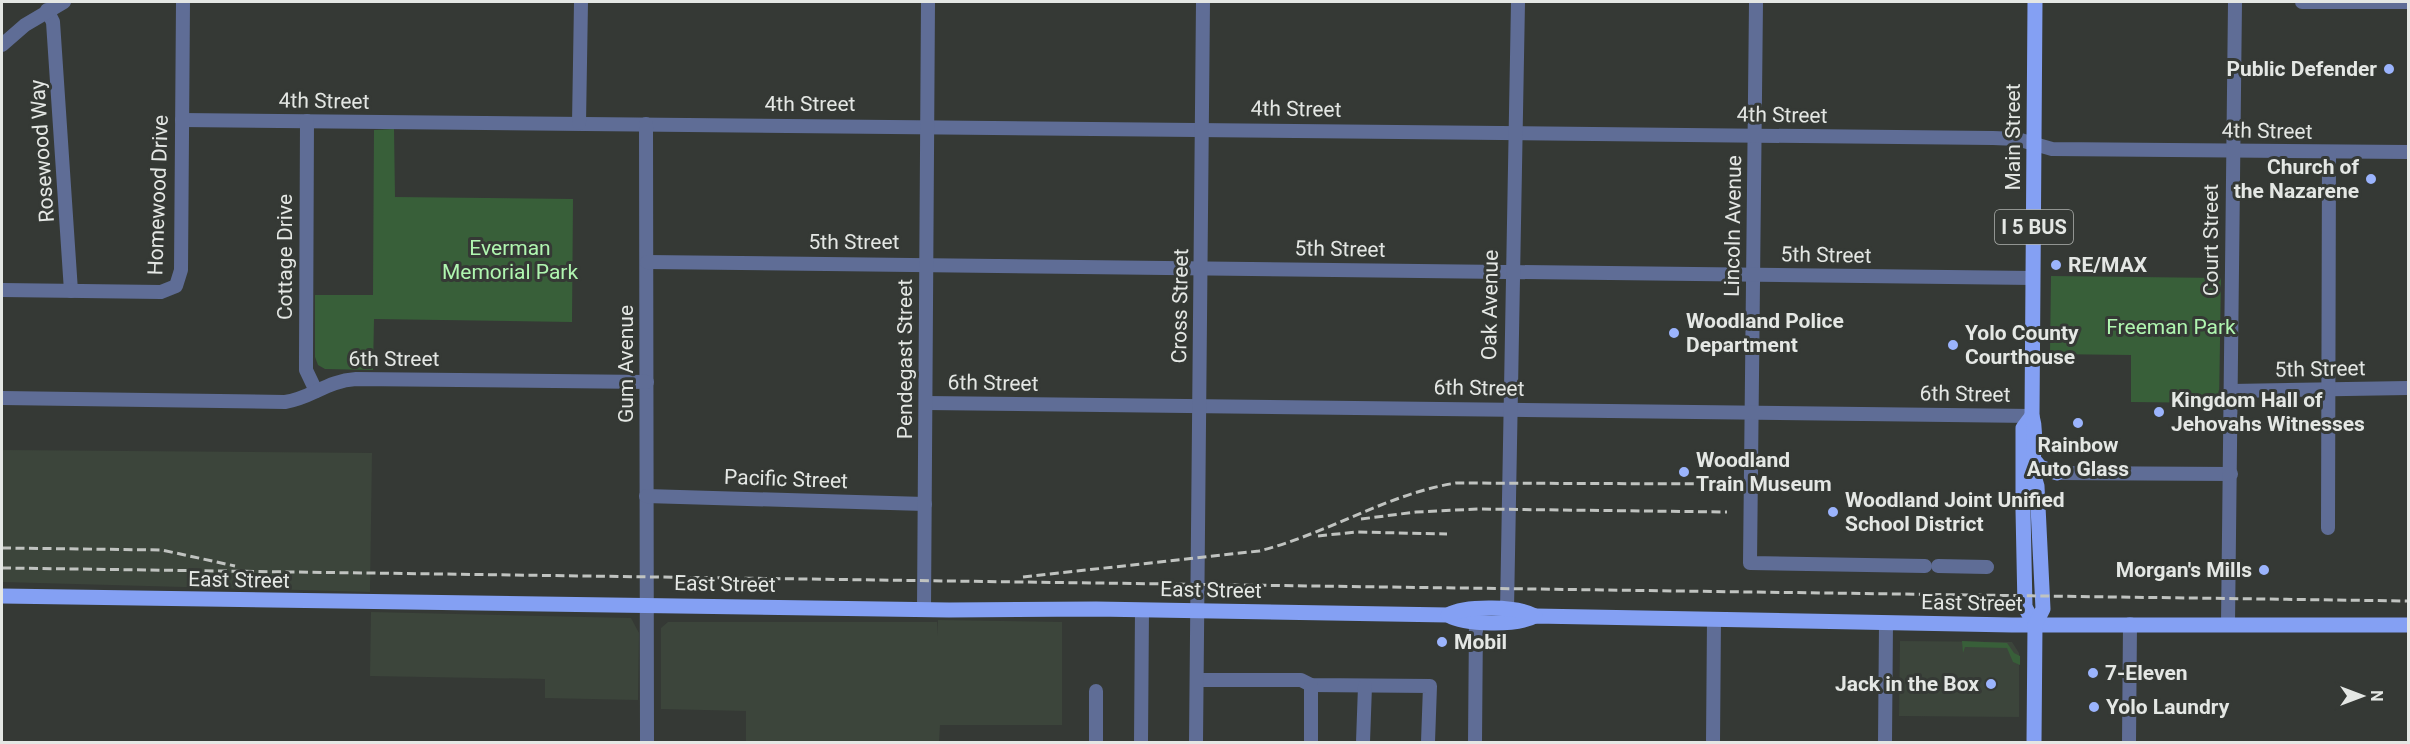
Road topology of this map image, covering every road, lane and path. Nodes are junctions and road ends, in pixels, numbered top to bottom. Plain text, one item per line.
1 (64, 2) edge
2 (183, 2) edge
3 (581, 2) edge
4 (928, 2) edge
5 (1203, 2) edge
6 (1518, 2) edge
7 (1756, 2) edge
8 (2035, 2) edge
9 (2235, 2) edge
10 (2302, 2) edge
11 (2409, 2) edge
12 (47, 10) junction
13 (2, 45) edge
14 (182, 120) junction
15 (307, 121) junction
16 (579, 123) junction
17 (646, 124) junction
18 (927, 126) junction
19 (1202, 129) junction
20 (1515, 133) junction
21 (1755, 136) junction
22 (2035, 145) junction
23 (2233, 151) junction
24 (2409, 152) edge
25 (2330, 153) junction
26 (647, 262) junction
27 (927, 264) junction
28 (1201, 268) junction
29 (1512, 272) junction
30 (1753, 275) junction
31 (2033, 278) junction
32 (2, 290) edge
33 (71, 291) junction
34 (647, 382) junction
35 (2409, 388) edge
36 (316, 390) junction
37 (2328, 390) junction
38 (2231, 391) junction
39 (2, 398) edge
40 (926, 403) junction
41 (1200, 406) junction
42 (1509, 410) junction
43 (1753, 412) junction
44 (2032, 414) junction
45 (2035, 461) junction
46 (2057, 473) junction
47 (2231, 474) junction
48 (2037, 486) junction
49 (646, 496) junction
50 (925, 504) junction
51 (2328, 528) dead end
52 (1987, 567) dead end
53 (2, 596) edge
54 (647, 604) junction
55 (924, 609) junction
56 (1142, 610) junction
57 (1198, 610) junction
58 (1507, 610) junction
59 (1448, 615) junction
60 (1535, 616) junction
61 (1714, 619) junction
62 (1476, 621) junction
63 (1886, 623) junction
64 (2130, 624) junction
65 (2228, 624) junction
66 (2035, 625) junction
67 (2409, 625) edge
68 (1197, 680) junction
69 (1311, 685) junction
70 (1365, 686) junction
71 (1096, 691) dead end
72 (647, 742) edge
73 (1096, 742) edge
74 (1141, 742) edge
75 (1196, 742) edge
76 (1311, 742) edge
77 (1363, 742) edge
78 (1428, 742) edge
79 (1475, 742) edge
80 (1713, 742) edge
81 (1885, 742) edge
82 (2034, 742) edge
83 (2129, 742) edge

1 - 12 street
2 - 14 street, Homewood Drive
3 - 16 street
4 - 18 street, Pendegast Street
5 - 19 street, Cross Street
6 - 20 street, Oak Avenue
7 - 21 street, Lincoln Avenue
8 - 22 main road, Main Street / I 5 BUS
9 - 23 street, Court Street
10 - 11 street
12 - 13 street
12 - 33 street, Rosewood Way
14 - 15 street, 4th Street
14 - 33 street, Homewood Drive
15 - 16 street, 4th Street
15 - 36 street, Cottage Drive
16 - 17 street, 4th Street
17 - 18 street, 4th Street
17 - 26 street, Gum Avenue
18 - 19 street, 4th Street
18 - 27 street, Pendegast Street
19 - 20 street, 4th Street
19 - 28 street, Cross Street
20 - 21 street, 4th Street
20 - 29 street, Oak Avenue
21 - 22 street, 4th Street
21 - 30 street, Lincoln Avenue
22 - 23 street, 4th Street
22 - 31 main road, Main Street / I 5 BUS
23 - 25 street, 4th Street
23 - 38 street, Court Street
24 - 25 street, 4th Street
25 - 37 street
26 - 27 street, 5th Street
26 - 34 street, Gum Avenue
27 - 28 street, 5th Street
27 - 40 street, Pendegast Street
28 - 29 street, 5th Street
28 - 41 street, Cross Street
29 - 30 street, 5th Street
29 - 42 street, Oak Avenue
30 - 31 street, 5th Street
30 - 43 street, Lincoln Avenue
31 - 44 main road, Main Street / I 5 BUS
32 - 33 street, Homewood Drive
34 - 36 street, 6th Street
34 - 49 street, Gum Avenue
35 - 37 street, 5th Street
36 - 39 street, 6th Street
37 - 38 street, 5th Street
37 - 51 street
38 - 47 street, Court Street
40 - 41 street, 6th Street
40 - 50 street, Pendegast Street
41 - 42 street, 6th Street
41 - 57 street, Cross Street
42 - 43 street, 6th Street
42 - 58 street, Oak Avenue
43 - 44 street, 6th Street
43 - 52 street, Lincoln Avenue
44 - 45 main road, Main Street / I 5 BUS
44 - 66 main road, Main Street / I 5 BUS
45 - 46 main road
45 - 48 main road, Main Street / I 5 BUS
46 - 47 street
46 - 48 main road
47 - 65 street, Court Street
48 - 66 main road, Main Street / I 5 BUS
49 - 50 street, Pacific Street
49 - 54 street, Gum Avenue
50 - 55 street, Pendegast Street
53 - 54 main road, East Street
54 - 55 main road, East Street
54 - 72 street, Gum Avenue
55 - 56 main road, East Street
56 - 57 main road, East Street
56 - 74 street
57 - 59 main road, East Street
57 - 68 street, Cross Street
58 - 59 main road, East Street
58 - 60 main road, East Street
59 - 62 main road, East Street
60 - 61 main road, East Street
60 - 62 main road, East Street
61 - 63 main road, East Street
61 - 80 street
62 - 79 street
63 - 66 main road, East Street
63 - 81 street
64 - 65 main road, East Street
64 - 66 main road, East Street
64 - 83 street
65 - 67 main road, East Street
66 - 82 main road, I 5 BUS
68 - 69 street
68 - 75 street, Cross Street
69 - 70 street
69 - 76 street
70 - 77 street
70 - 78 street
71 - 73 street

